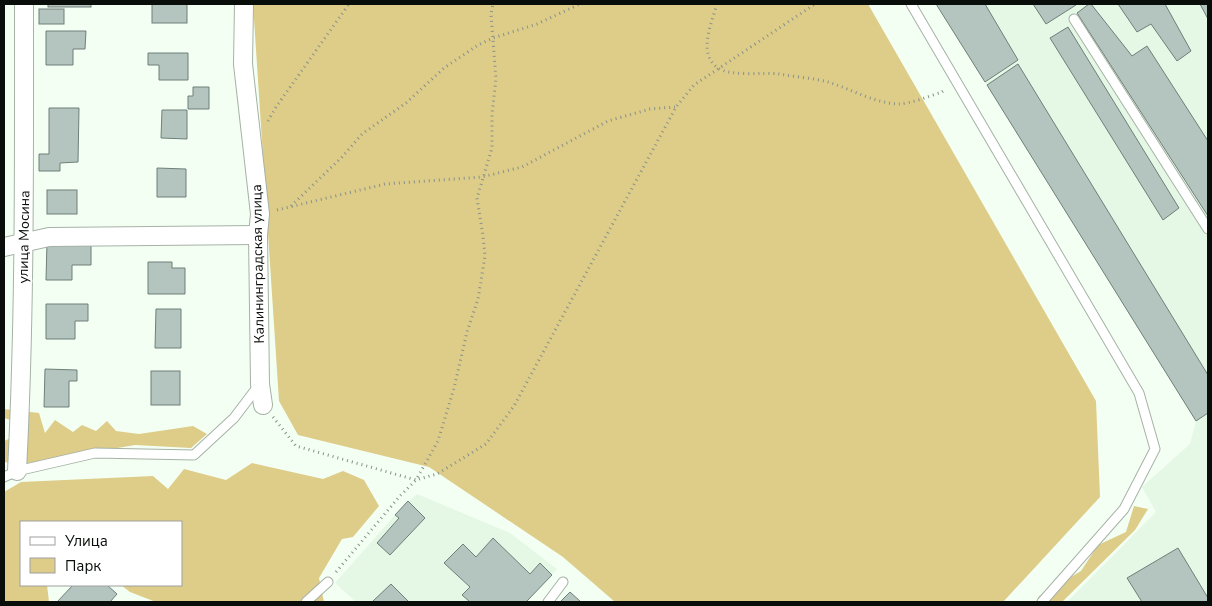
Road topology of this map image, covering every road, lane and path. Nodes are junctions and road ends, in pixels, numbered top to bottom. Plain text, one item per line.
1 (24, 4) edge
2 (244, 4) edge
3 (349, 4) edge
4 (492, 4) edge
5 (580, 4) edge
6 (717, 4) edge
7 (815, 4) edge
8 (912, 4) edge
9 (1074, 19) dead end
10 (492, 38) junction
11 (718, 68) junction
12 (957, 81) junction
13 (676, 107) junction
14 (267, 124) dead end
15 (482, 177) junction
16 (290, 206) junction
17 (260, 214) junction
18 (1208, 229) edge
19 (258, 236) junction
20 (24, 243) junction
21 (4, 247) edge
22 (260, 384) junction
23 (264, 405) joint
24 (10, 474) edge
25 (416, 480) junction
26 (328, 582) joint
27 (563, 582) dead end
28 (306, 602) edge
29 (548, 602) edge
30 (1042, 602) edge

1 - 20 street, улица Мосина
2 - 17 street, Калининградская улица
3 - 14 path
4 - 10 path
5 - 10 path
6 - 11 path
7 - 11 path
8 - 12 lane
9 - 18 lane
10 - 15 path
10 - 16 path
11 - 12 path
11 - 13 path
12 - 30 lane
13 - 15 path
13 - 25 path
15 - 16 path
15 - 25 path
16 - 17 path
17 - 19 street, Калининградская улица
19 - 20 street
19 - 22 street, Калининградская улица
20 - 21 street
20 - 24 street, улица Мосина
22 - 23 street, Калининградская улица
22 - 24 lane
23 - 25 path
25 - 26 path
26 - 28 lane
27 - 29 lane

